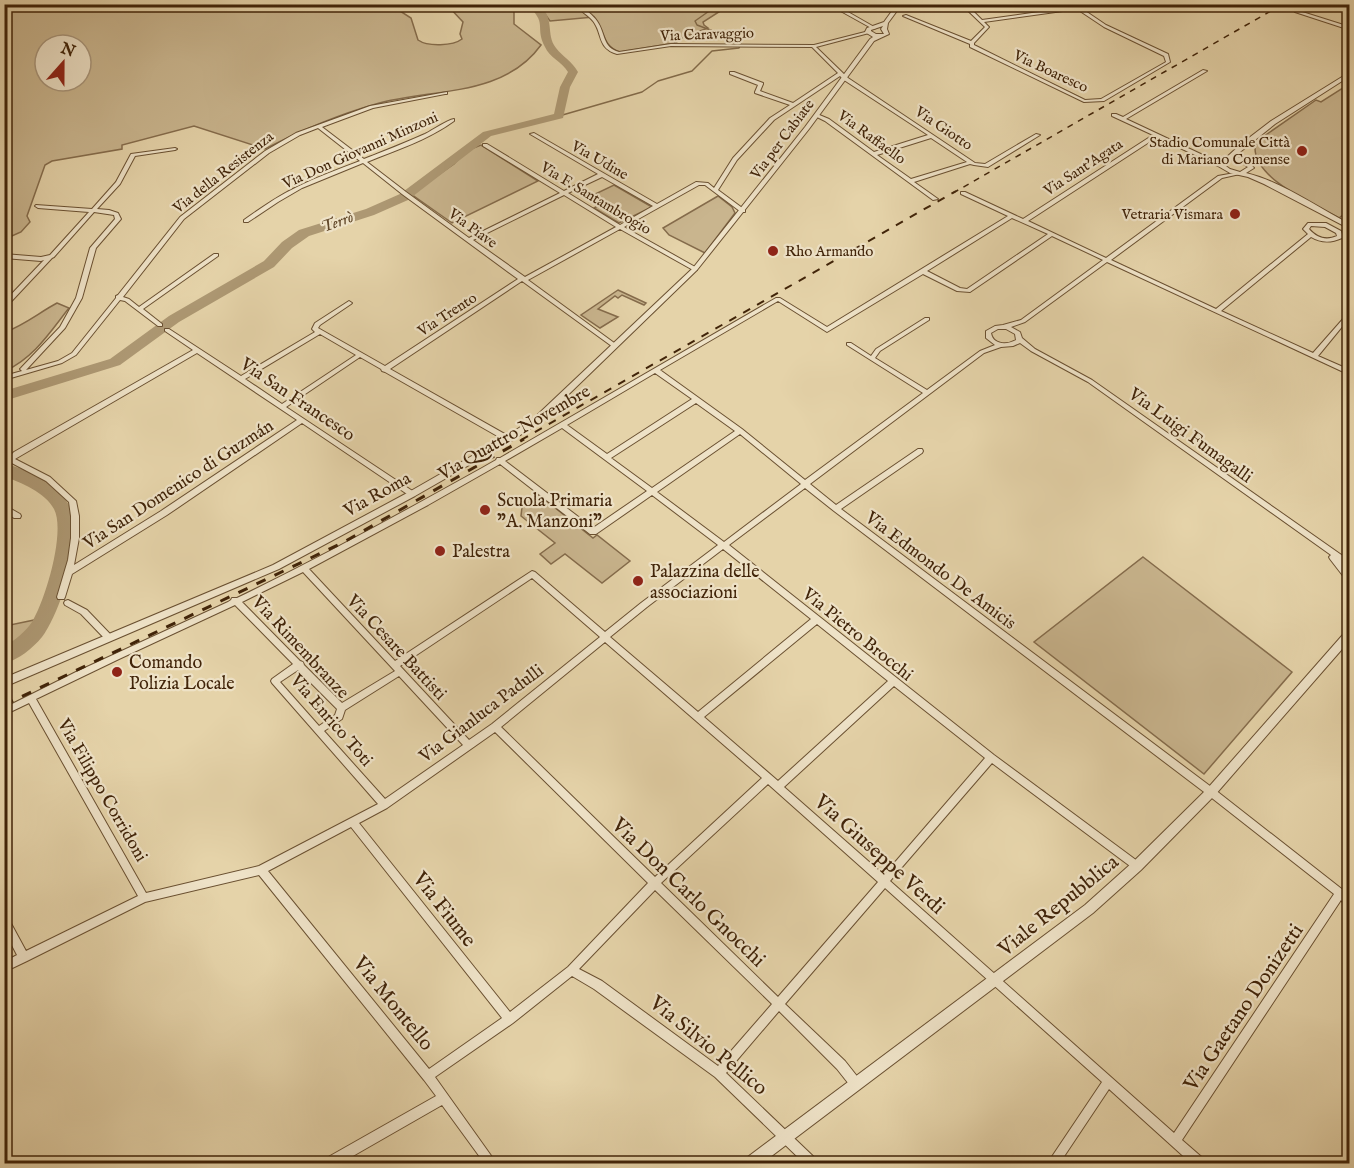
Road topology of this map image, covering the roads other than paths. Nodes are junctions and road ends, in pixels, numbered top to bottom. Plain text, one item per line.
1 (577, 4) edge
2 (830, 4) edge
3 (900, 4) edge
4 (963, 4) edge
5 (1074, 6) edge
6 (1296, 11) dead end
7 (905, 16) dead end
8 (983, 21) junction
9 (885, 26) junction
10 (1350, 29) edge
11 (871, 33) junction
12 (972, 43) junction
13 (813, 46) junction
14 (1350, 68) edge
15 (1205, 71) dead end
16 (732, 73) dead end
17 (1350, 73) edge
18 (843, 75) junction
19 (1341, 79) junction
20 (1350, 81) edge
21 (444, 93) dead end
22 (793, 104) junction
23 (1299, 105) junction
24 (817, 115) junction
25 (1114, 115) dead end
26 (1123, 119) junction
27 (452, 120) dead end
28 (318, 126) junction
29 (532, 134) dead end
30 (1038, 135) dead end
31 (1157, 135) junction
32 (931, 136) junction
33 (1251, 137) junction
34 (486, 145) dead end
35 (175, 149) dead end
36 (874, 154) junction
37 (1198, 155) junction
38 (1228, 158) junction
39 (363, 160) junction
40 (971, 162) junction
41 (1220, 165) junction
42 (1249, 165) junction
43 (1240, 173) junction
44 (601, 175) junction
45 (1220, 177) junction
46 (911, 181) junction
47 (1267, 183) junction
48 (715, 190) junction
49 (564, 193) junction
50 (963, 193) dead end
51 (935, 199) dead end
52 (38, 206) dead end
53 (656, 206) junction
54 (93, 210) junction
55 (743, 211) junction
56 (1012, 216) junction
57 (246, 221) dead end
58 (1024, 221) junction
59 (620, 227) junction
60 (1350, 228) edge
61 (1052, 234) junction
62 (1310, 235) junction
63 (1340, 235) junction
64 (469, 240) junction
65 (1350, 241) edge
66 (711, 252) joint
67 (216, 255) dead end
68 (4, 256) edge
69 (52, 256) junction
70 (1106, 259) junction
71 (695, 269) junction
72 (924, 272) junction
73 (524, 279) junction
74 (118, 297) junction
75 (349, 303) dead end
76 (5, 305) edge
77 (140, 309) junction
78 (1218, 310) junction
79 (1350, 313) edge
80 (927, 319) dead end
81 (1023, 321) junction
82 (160, 325) dead end
83 (1003, 327) junction
84 (167, 330) dead end
85 (319, 332) junction
86 (989, 338) junction
87 (1019, 338) junction
88 (849, 344) dead end
89 (1001, 345) junction
90 (1014, 345) junction
91 (615, 346) junction
92 (197, 350) junction
93 (1034, 350) junction
94 (982, 352) junction
95 (360, 355) junction
96 (1314, 356) junction
97 (872, 358) junction
98 (384, 370) junction
99 (655, 370) junction
100 (20, 372) junction
101 (1350, 373) edge
102 (4, 378) edge
103 (241, 379) junction
104 (927, 393) junction
105 (697, 399) junction
106 (282, 406) junction
107 (302, 420) junction
108 (562, 424) junction
109 (740, 430) junction
110 (508, 439) junction
111 (920, 452) dead end
112 (606, 458) junction
113 (499, 460) junction
114 (805, 486) junction
115 (650, 491) junction
116 (412, 494) junction
117 (4, 507) edge
118 (836, 509) junction
119 (17, 516) dead end
120 (725, 546) junction
121 (1328, 551) junction
122 (1350, 565) edge
123 (304, 568) junction
124 (69, 572) junction
125 (1350, 579) edge
126 (236, 600) junction
127 (816, 620) junction
128 (1350, 633) edge
129 (605, 636) junction
130 (109, 638) junction
131 (300, 664) junction
132 (397, 669) junction
133 (893, 682) junction
134 (4, 683) edge
135 (32, 698) junction
136 (4, 712) edge
137 (340, 712) junction
138 (698, 717) junction
139 (495, 727) junction
140 (318, 731) junction
141 (468, 746) junction
142 (991, 759) junction
143 (768, 778) junction
144 (778, 787) junction
145 (1211, 792) junction
146 (384, 805) junction
147 (352, 821) junction
148 (1137, 866) junction
149 (261, 870) junction
150 (885, 882) junction
151 (655, 883) junction
152 (1340, 893) junction
153 (144, 898) junction
154 (1350, 904) edge
155 (4, 919) edge
156 (24, 958) junction
157 (4, 967) edge
158 (571, 970) junction
159 (995, 981) junction
160 (778, 1004) junction
161 (509, 1019) junction
162 (719, 1073) junction
163 (428, 1076) junction
164 (1108, 1082) junction
165 (856, 1084) junction
166 (444, 1098) junction
167 (787, 1136) junction
168 (1175, 1141) junction
169 (327, 1164) edge
170 (492, 1164) edge
171 (750, 1164) edge
172 (813, 1164) edge
173 (1052, 1164) edge
174 (1201, 1164) edge

1 - 13 street, Via Caravaggio
2 - 11 street
3 - 9 street, Via per Cabiate
4 - 8 street
5 - 8 street
5 - 12 street, Via Boaresco
6 - 10 street
7 - 12 street, Via Boaresco
8 - 12 street
9 - 11 street, Via per Cabiate
9 - 11 street
11 - 13 street, Via Caravaggio
11 - 18 street, Via per Cabiate
13 - 18 street, Via Giotto
14 - 23 street
15 - 26 street
16 - 22 street
17 - 19 street
18 - 22 street
18 - 24 street, Via per Cabiate
18 - 32 street, Via Giotto
19 - 20 street
19 - 23 street
21 - 28 street, Via della Resistenza
22 - 48 street
23 - 33 street
24 - 36 street, Via Raffaello
24 - 55 street, Via per Cabiate
25 - 26 street
26 - 31 street
27 - 39 street, Via Don Giovanni Minzoni
28 - 39 street, Via Piave
28 - 74 street, Via della Resistenza
29 - 44 street, Via Udine
30 - 40 street, Via Giotto
31 - 37 street
31 - 58 street, Via Sant'Agata
32 - 36 street
32 - 40 street, Via Giotto
33 - 38 street
33 - 42 street
34 - 49 street, Via F. Santambrogio
35 - 54 street
36 - 46 street, Via Raffaello
37 - 38 street
37 - 41 street
38 - 41 street
38 - 42 street
39 - 57 street, Via Don Giovanni Minzoni
39 - 64 street, Via Piave
40 - 46 street
41 - 43 street
41 - 45 street
42 - 43 street
42 - 47 street
43 - 45 street
43 - 47 street
44 - 49 street
44 - 53 street, Via Udine
45 - 70 street
46 - 51 street, Via Raffaello
47 - 60 street
48 - 53 street, Via Trento
48 - 55 street
49 - 59 street, Via F. Santambrogio
49 - 64 street
50 - 56 street
52 - 54 street
53 - 59 street, Via Trento
54 - 69 street
54 - 100 street
55 - 66 street, Via per Cabiate
56 - 58 street
56 - 72 street
58 - 61 street
59 - 71 street, Via F. Santambrogio
59 - 73 street, Via Trento
61 - 70 street
61 - 72 street
62 - 63 street
62 - 63 street
62 - 78 street
63 - 65 street
64 - 73 street, Via Piave
66 - 71 street, Via Roma
67 - 77 street
68 - 69 street
69 - 76 street
70 - 78 street
70 - 81 street
71 - 91 street, Via Roma
72 - 99 street, Via Quattro Novembre
73 - 91 street, Via Piave
73 - 98 street, Via Trento
74 - 77 street
74 - 100 street, Via della Resistenza
75 - 85 street
77 - 82 street
78 - 96 street
79 - 96 street
80 - 97 street
81 - 83 street
81 - 87 street
83 - 86 street
83 - 87 street, Via Luigi Fumagalli
84 - 92 street, Via San Francesco
85 - 95 street
85 - 103 street
86 - 89 street
86 - 94 street
87 - 90 street
87 - 93 street, Via Luigi Fumagalli
88 - 97 street
89 - 90 street, Via Luigi Fumagalli
89 - 94 street
90 - 93 street, Via Luigi Fumagalli
91 - 110 street, Via Roma
92 - 103 street, Via San Francesco
92 - 124 street
93 - 121 street, Via Luigi Fumagalli
94 - 104 street
95 - 98 street
95 - 106 street
96 - 101 street
97 - 104 street
98 - 110 street
99 - 105 street, Via Edmondo De Amicis
99 - 108 street, Via Quattro Novembre
100 - 102 street, Via della Resistenza
103 - 106 street, Via San Francesco
104 - 114 street, Via Gianluca Padulli
105 - 109 street, Via Edmondo De Amicis
105 - 112 street
106 - 107 street, Via San Francesco
107 - 116 street, Via San Francesco
107 - 124 street, Via San Domenico di Guzmán
108 - 112 street, Via Pietro Brocchi
108 - 113 street, Via Quattro Novembre
109 - 114 street, Via Edmondo De Amicis
109 - 115 street
110 - 116 street, Via Roma
111 - 118 street
112 - 115 street, Via Pietro Brocchi
113 - 115 street
113 - 123 street, Via Quattro Novembre
114 - 118 street, Via Edmondo De Amicis
114 - 120 street, Via Gianluca Padulli
115 - 120 street, Via Pietro Brocchi
116 - 130 street, Via Roma
117 - 119 street
118 - 145 street, Via Edmondo De Amicis
120 - 127 street, Via Pietro Brocchi
120 - 129 street, Via Gianluca Padulli
121 - 122 street, Via Luigi Fumagalli
121 - 125 street, Via Luigi Fumagalli
123 - 126 street, Via Quattro Novembre
123 - 132 street, Via Cesare Battisti
124 - 130 street
126 - 131 street, Via Rimembranze
126 - 135 street, Via Quattro Novembre
127 - 133 street, Via Pietro Brocchi
127 - 138 street
128 - 145 street, Viale Repubblica
129 - 132 street, Via Giuseppe Verdi
129 - 138 street, Via Giuseppe Verdi
129 - 139 street, Via Gianluca Padulli
130 - 134 street, Via Roma
131 - 137 street, Via Rimembranze
131 - 140 street, Via Enrico Toti
132 - 137 street
132 - 141 street, Via Cesare Battisti
133 - 142 street, Via Pietro Brocchi
133 - 144 street
135 - 136 street, Via Quattro Novembre
135 - 153 street, Via Filippo Corridoni
137 - 140 street
138 - 143 street, Via Giuseppe Verdi
139 - 141 street, Via Gianluca Padulli
139 - 151 street, Via Don Carlo Gnocchi
140 - 146 street, Via Enrico Toti
141 - 146 street, Via Gianluca Padulli
142 - 148 street, Via Pietro Brocchi
142 - 150 street
143 - 144 street, Via Giuseppe Verdi
143 - 151 street
144 - 150 street, Via Giuseppe Verdi
145 - 148 street, Viale Repubblica
145 - 152 street, Via Edmondo De Amicis
146 - 147 street, Via Gianluca Padulli
147 - 149 street, Via Gianluca Padulli
147 - 161 street, Via Fiume
148 - 159 street, Viale Repubblica
149 - 153 street, Via Gianluca Padulli
149 - 163 street, Via Montello
150 - 159 street, Via Giuseppe Verdi
150 - 160 street
151 - 158 street
151 - 160 street, Via Don Carlo Gnocchi
152 - 154 street, Via Edmondo De Amicis
152 - 168 street, Via Gaetano Donizetti
153 - 156 street, Via Gianluca Padulli
155 - 156 street
156 - 157 street, Via Gianluca Padulli
158 - 161 street
158 - 162 street, Via Silvio Pellico
159 - 164 street, Via Giuseppe Verdi
159 - 165 street, Viale Repubblica
160 - 162 street
160 - 165 street, Via Don Carlo Gnocchi
161 - 163 street
162 - 167 street, Via Silvio Pellico
163 - 166 street, Via Montello
164 - 168 street, Via Giuseppe Verdi
164 - 173 street
165 - 167 street, Viale Repubblica
166 - 169 street
166 - 170 street, Via Montello
167 - 171 street, Viale Repubblica
167 - 172 street, Via Silvio Pellico
168 - 174 street, Via Giuseppe Verdi

